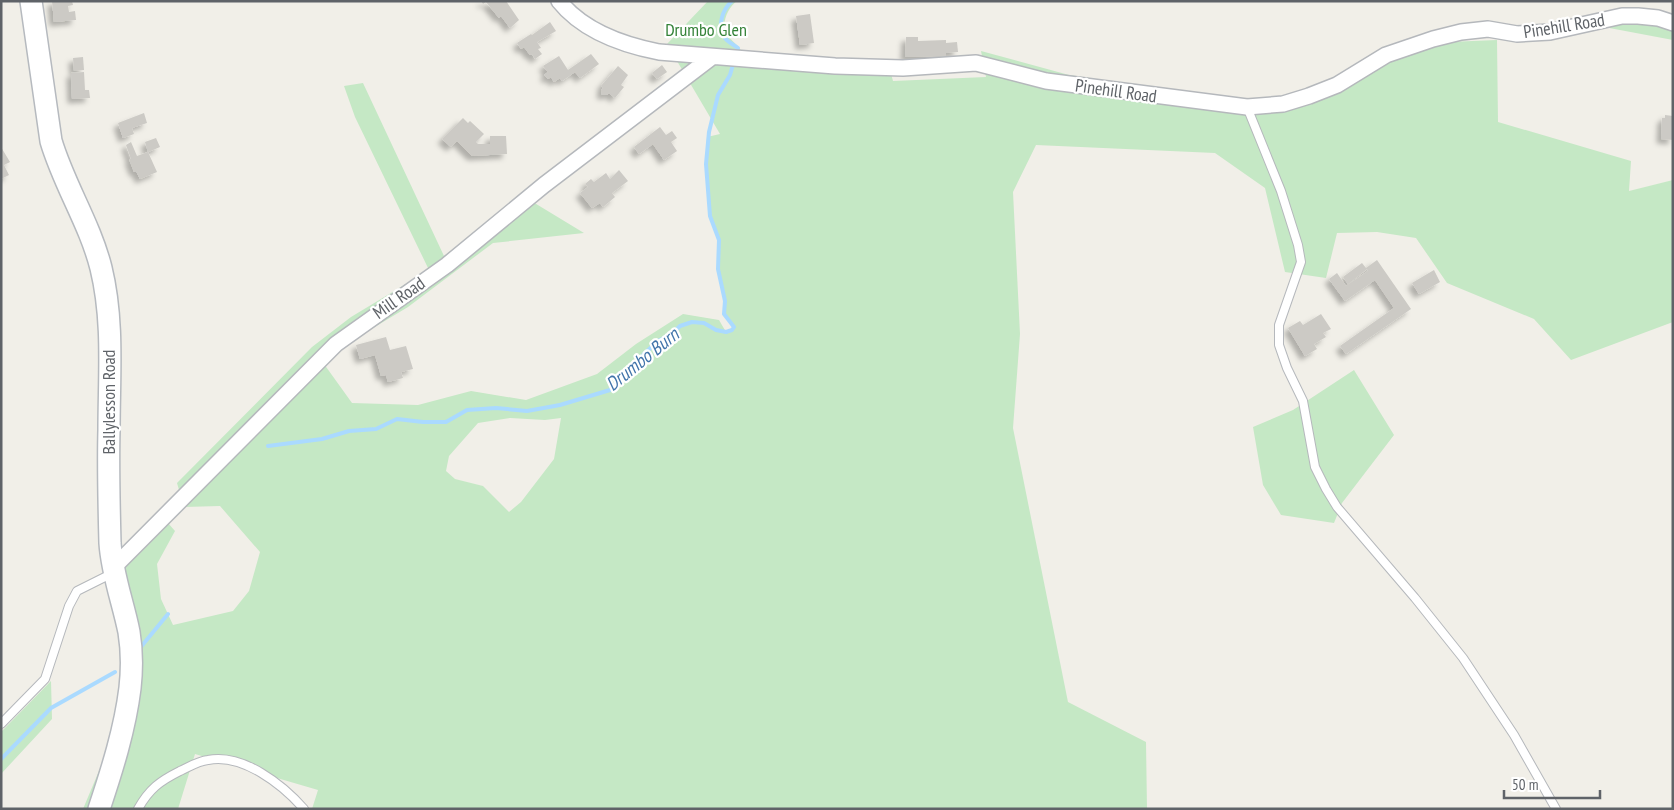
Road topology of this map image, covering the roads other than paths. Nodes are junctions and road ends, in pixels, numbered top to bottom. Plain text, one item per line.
1 (31, 1) edge
2 (559, 1) edge
3 (1673, 23) edge
4 (719, 57) junction
5 (1247, 107) junction
6 (113, 571) junction
7 (1, 724) edge
8 (99, 809) edge
9 (138, 809) edge
10 (304, 809) edge
11 (1556, 809) edge

1 - 6 main road, Ballylesson Road
2 - 4 street, Pinehill Road
3 - 5 street, Pinehill Road
4 - 5 street, Pinehill Road
4 - 6 street, Mill Road
5 - 11 lane
6 - 7 lane
6 - 8 main road, Ballylesson Road
9 - 10 lane

